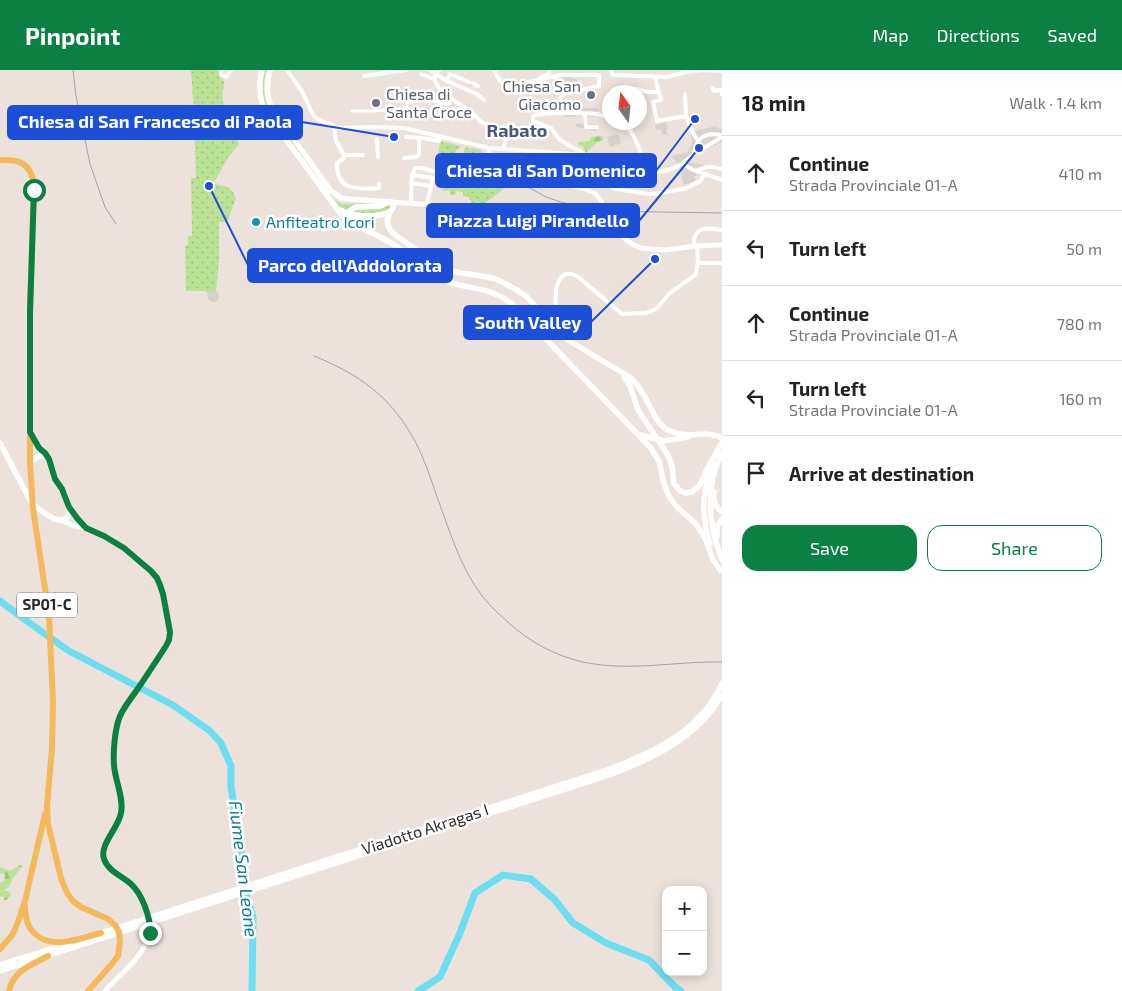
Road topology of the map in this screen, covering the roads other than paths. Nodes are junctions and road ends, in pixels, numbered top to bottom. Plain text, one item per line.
1 (221, 70) edge
2 (231, 70) edge
3 (262, 70) edge
4 (270, 70) edge
5 (286, 70) edge
6 (406, 70) edge
7 (430, 70) edge
8 (439, 70) edge
9 (494, 70) edge
10 (549, 70) edge
11 (611, 70) edge
12 (722, 71) edge
13 (421, 74) dead end
14 (364, 76) dead end
15 (435, 77) junction
16 (655, 78) junction
17 (539, 80) junction
18 (446, 81) junction
19 (478, 86) dead end
20 (713, 88) dead end
21 (418, 92) dead end
22 (647, 92) edge
23 (659, 92) junction
24 (685, 94) dead end
25 (722, 94) edge
26 (452, 99) junction
27 (484, 100) dead end
28 (418, 101) dead end
29 (352, 110) dead end
30 (563, 114) junction
31 (585, 114) junction
32 (602, 116) edge
33 (686, 116) junction
34 (334, 127) junction
35 (597, 127) dead end
36 (376, 128) junction
37 (630, 130) edge
38 (722, 136) edge
39 (406, 137) dead end
40 (440, 137) junction
41 (419, 138) junction
42 (698, 141) junction
43 (489, 148) junction
44 (503, 149) junction
45 (694, 154) junction
46 (344, 155) junction
47 (363, 155) dead end
48 (584, 155) junction
49 (378, 157) dead end
50 (404, 158) dead end
51 (0, 160) edge
52 (681, 164) junction
53 (722, 169) edge
54 (492, 172) junction
55 (645, 172) junction
56 (701, 173) junction
57 (442, 174) dead end
58 (412, 175) junction
59 (722, 180) edge
60 (412, 183) junction
61 (379, 184) dead end
62 (431, 186) junction
63 (411, 203) junction
64 (427, 204) junction
65 (391, 207) junction
66 (348, 217) junction
67 (722, 230) edge
68 (617, 232) junction
69 (722, 245) edge
70 (695, 246) junction
71 (698, 263) junction
72 (722, 263) edge
73 (554, 311) tunnel mouth
74 (618, 370) junction
75 (30, 432) junction
76 (639, 434) junction
77 (699, 434) junction
78 (722, 438) edge
79 (722, 442) edge
80 (0, 443) edge
81 (39, 448) junction
82 (30, 452) junction
83 (722, 453) edge
84 (39, 456) junction
85 (48, 456) junction
86 (716, 459) junction
87 (30, 462) junction
88 (69, 507) junction
89 (722, 512) edge
90 (722, 519) edge
91 (60, 520) junction
92 (86, 528) junction
93 (722, 552) edge
94 (722, 560) edge
95 (721, 573) edge
96 (722, 683) edge
97 (722, 695) edge
98 (47, 806) junction
99 (25, 901) junction
100 (102, 936) junction
101 (0, 949) edge
102 (48, 956) junction
103 (0, 965) edge
104 (0, 971) edge
105 (9, 991) edge
106 (88, 991) edge
107 (105, 991) edge

1 - 2 street
3 - 66 main road
4 - 65 main road
5 - 34 street
6 - 14 street
7 - 15 street
8 - 15 street
9 - 17 street
10 - 17 street
11 - 16 street
12 - 16 street
13 - 15 street
15 - 18 street
15 - 26 street
16 - 23 street
17 - 30 street
18 - 19 street
18 - 27 street
20 - 25 street
21 - 26 street
22 - 23 street
23 - 33 street
24 - 33 street
26 - 44 street
28 - 29 street
30 - 31 street
30 - 48 street
31 - 32 street
31 - 35 street
33 - 42 street
34 - 36 street
34 - 46 street
36 - 40 street
36 - 49 street
37 - 55 street
38 - 42 street
38 - 45 street
39 - 41 street
40 - 41 street
40 - 43 street
41 - 50 street
42 - 45 street
43 - 44 street
43 - 54 street
44 - 48 street
45 - 52 street
46 - 47 street
46 - 61 street
48 - 55 street
51 - 75 main road
52 - 55 street
52 - 56 street
53 - 56 street
54 - 56 street
54 - 68 street
56 - 59 street
57 - 58 street
58 - 60 street
58 - 62 street
60 - 62 street
60 - 63 street
62 - 64 street
63 - 64 street
63 - 65 street
64 - 68 street
65 - 66 main road
65 - 66 main road
65 - 74 main road
66 - 76 main road
67 - 70 street
68 - 70 street
69 - 70 street
70 - 71 street
71 - 72 street
71 - 73 street
74 - 77 main road
74 - 86 main road
75 - 81 main road
75 - 82 main road
76 - 77 main road
76 - 95 main road
77 - 78 main road
79 - 86 main road
80 - 91 main road
81 - 82 main road
81 - 85 main road
82 - 84 main road
82 - 87 main road
83 - 86 main road
84 - 85 main road
84 - 87 main road
85 - 88 main road
86 - 89 main road
86 - 94 main road
86 - 95 main road
87 - 98 main road, SP01-C
88 - 91 main road
88 - 92 street
90 - 93 main road
91 - 92 street
92 - 107 street
96 - 100 main road, Viadotto Akragas I
97 - 100 main road, Viadotto Akragas I
98 - 99 main road
98 - 106 main road
99 - 100 main road
99 - 101 main road
100 - 102 main road
100 - 103 main road
102 - 104 main road
102 - 105 main road

